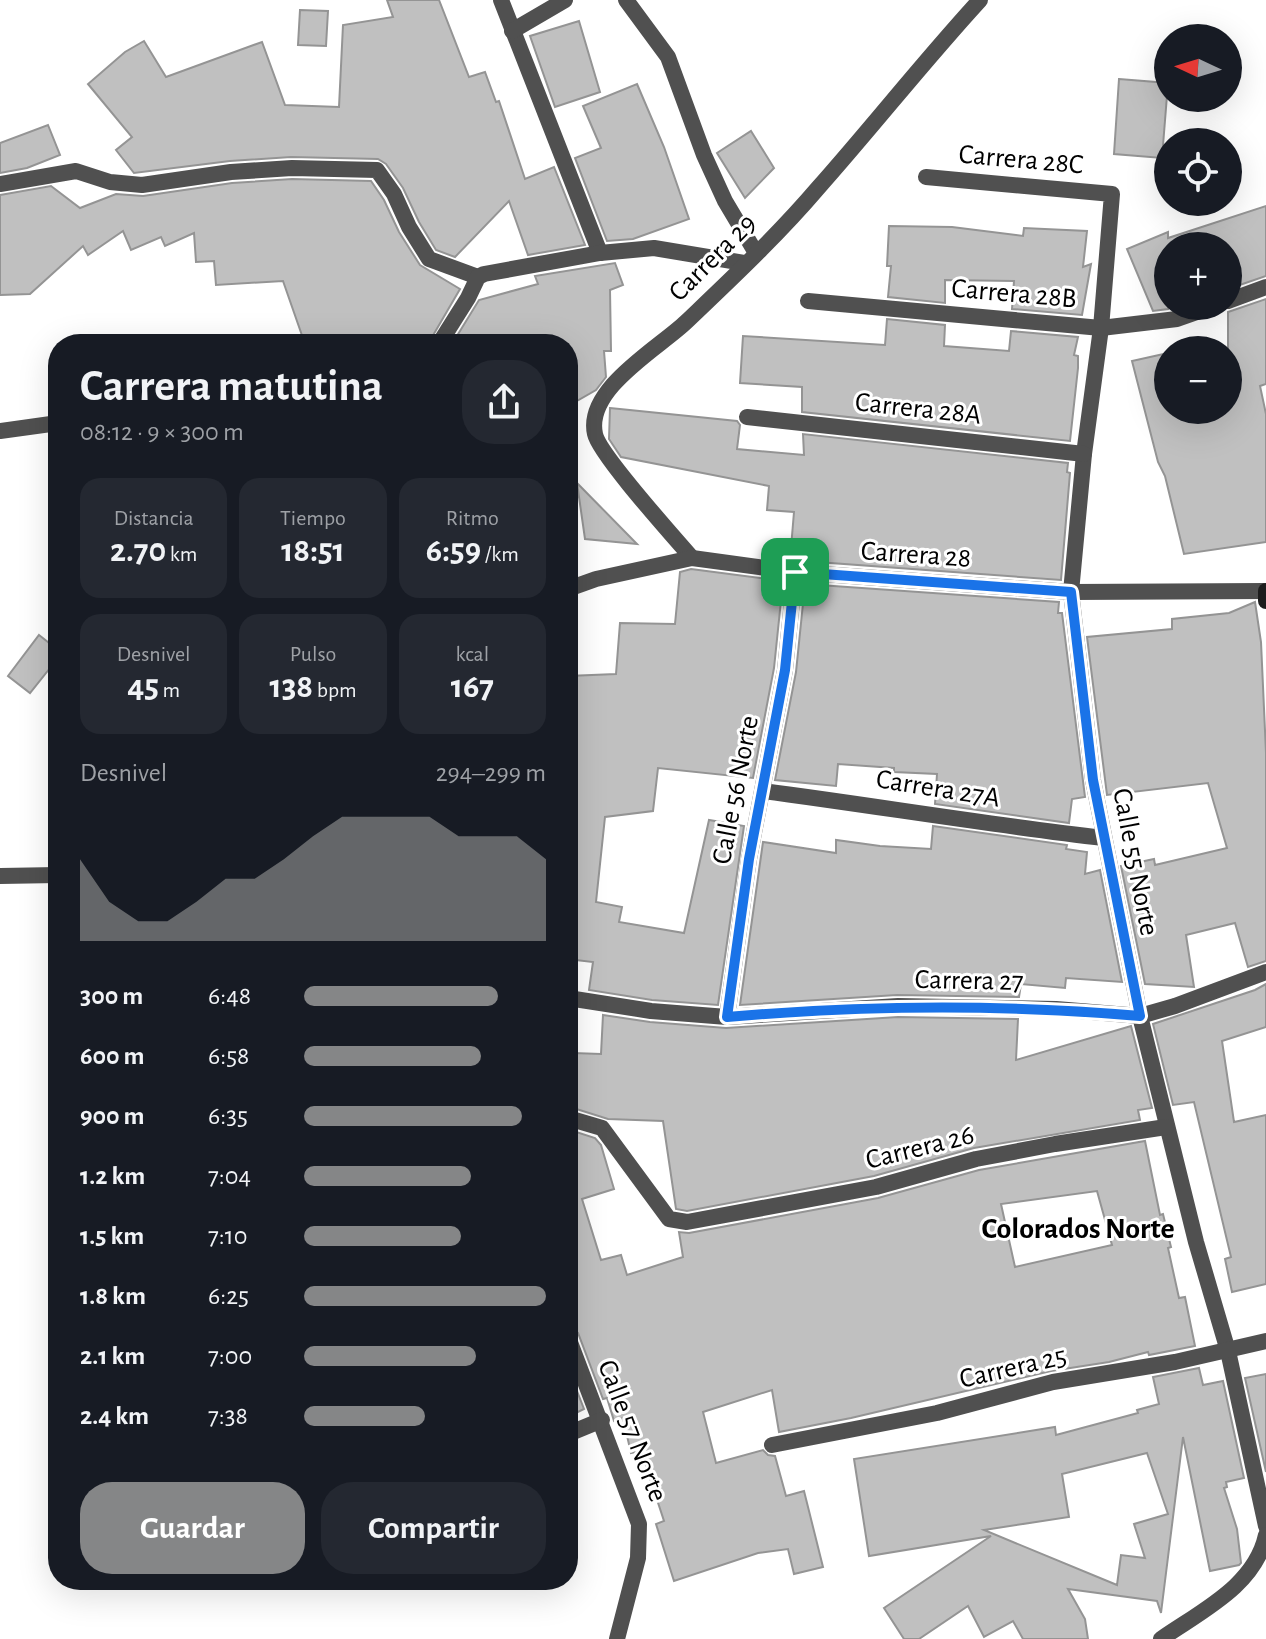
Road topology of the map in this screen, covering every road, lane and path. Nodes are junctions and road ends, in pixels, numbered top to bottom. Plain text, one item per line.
1 (501, 0) edge
2 (565, 0) edge
3 (626, 0) edge
4 (980, 0) edge
5 (512, 31) junction
6 (926, 177) dead end
7 (0, 184) edge
8 (1112, 194) joint
9 (600, 253) junction
10 (750, 258) junction
11 (478, 277) junction
12 (1266, 287) edge
13 (1242, 296) edge
14 (808, 301) dead end
15 (1169, 320) edge
16 (1101, 328) junction
17 (445, 334) edge
18 (747, 417) dead end
19 (48, 424) edge
20 (0, 431) edge
21 (1084, 454) junction
22 (692, 558) junction
23 (795, 572) junction
24 (578, 585) edge
25 (1266, 591) edge
26 (1071, 592) junction
27 (1266, 601) edge
28 (763, 791) junction
29 (1104, 838) junction
30 (48, 875) edge
31 (0, 876) edge
32 (1266, 972) edge
33 (578, 1000) edge
34 (1140, 1016) junction
35 (727, 1017) junction
36 (578, 1121) edge
37 (1166, 1127) junction
38 (1266, 1341) edge
39 (1228, 1351) junction
40 (578, 1361) edge
41 (602, 1420) junction
42 (578, 1430) edge
43 (772, 1445) dead end
44 (1266, 1526) edge
45 (1266, 1535) edge
46 (617, 1639) edge
47 (1161, 1639) edge

1 - 5 street
2 - 5 street
3 - 10 street
4 - 10 street, Carrera 29
5 - 9 street
6 - 8 street, Carrera 28C
7 - 11 street
8 - 16 street, Calle 55 Norte
9 - 10 street
9 - 11 street
10 - 22 street, Carrera 29
11 - 17 street
12 - 13 street
14 - 16 street, Carrera 28B
15 - 16 street, Carrera 28B
16 - 21 street, Calle 55 Norte
18 - 21 street, Carrera 28A
19 - 20 street
21 - 26 street, Calle 55 Norte
22 - 23 street, Carrera 28
22 - 24 street, Carrera 28
23 - 26 street, Carrera 28
23 - 28 street, Calle 56 Norte
25 - 26 street, Carrera 28
25 - 27 street
26 - 29 street, Calle 55 Norte
28 - 29 street, Carrera 27A
28 - 35 street, Calle 56 Norte
29 - 34 street, Calle 55 Norte
30 - 31 street
32 - 34 street, Carrera 27
33 - 35 street, Carrera 27
34 - 35 street, Carrera 27
34 - 37 street, Calle 55 Norte
36 - 37 street, Carrera 26
37 - 39 street, Calle 55 Norte
38 - 39 street, Carrera 25
39 - 43 street, Carrera 25
39 - 44 street, Calle 55 Norte
40 - 41 street, Calle 57 Norte
41 - 42 street
41 - 46 street, Calle 57 Norte
45 - 47 street

